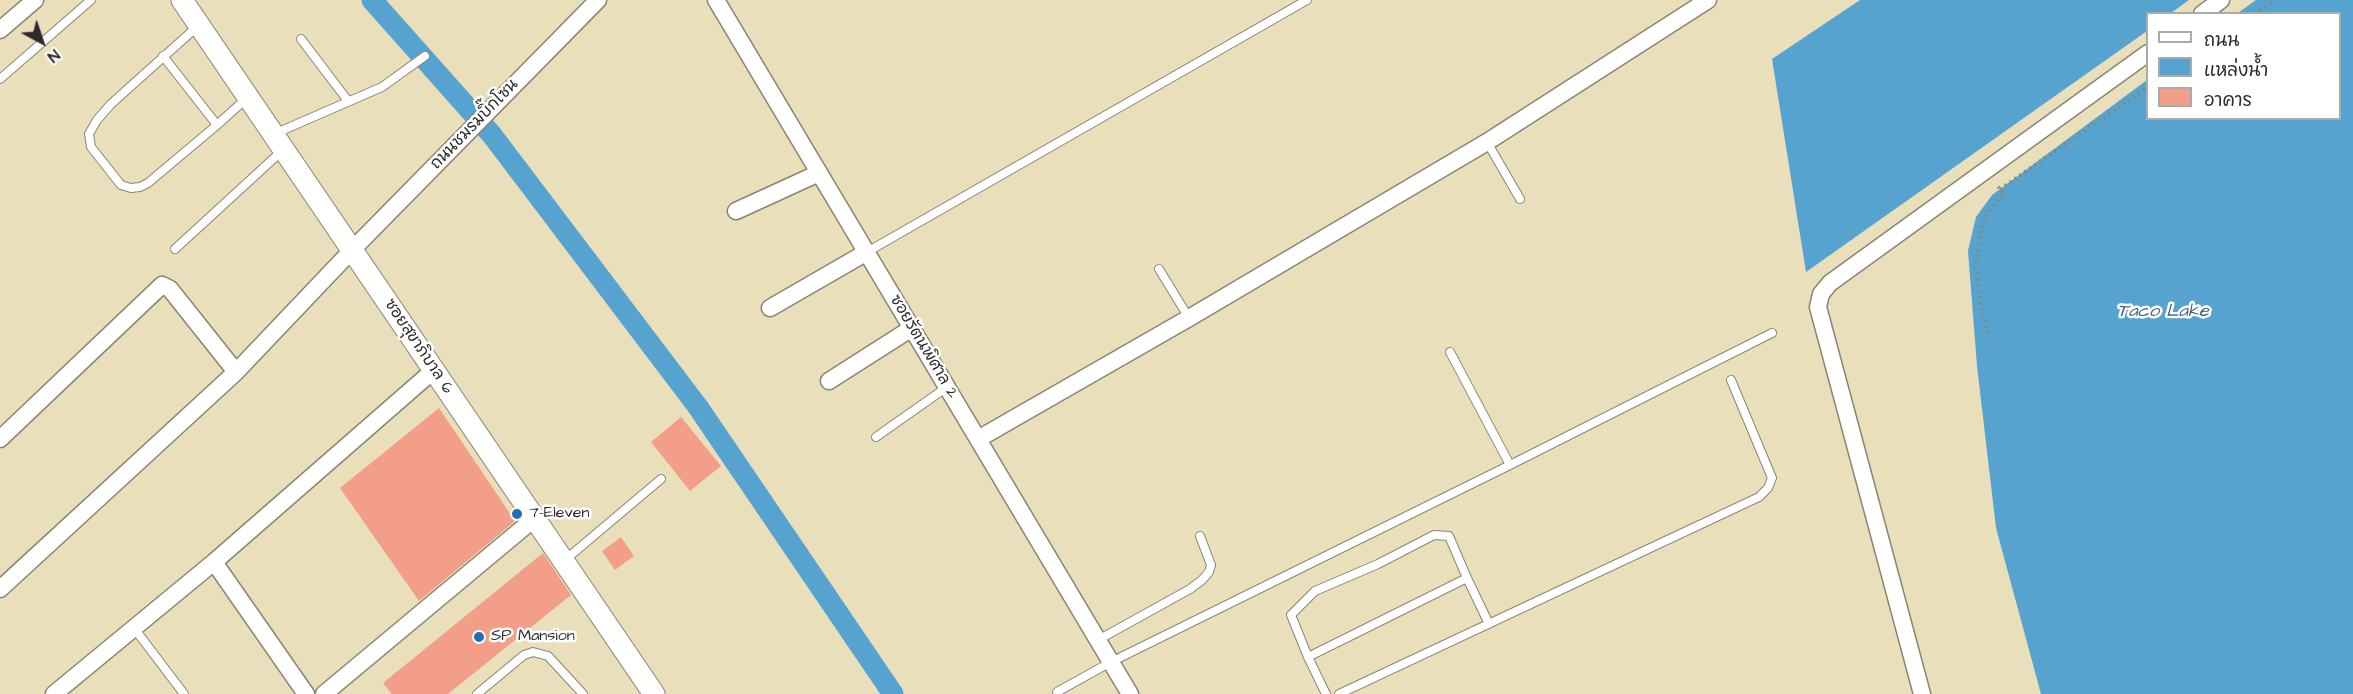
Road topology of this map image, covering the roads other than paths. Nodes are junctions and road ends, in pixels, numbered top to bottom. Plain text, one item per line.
1 (23, 0) edge
2 (35, 0) edge
3 (91, 0) edge
4 (182, 0) edge
5 (598, 0) edge
6 (716, 0) edge
7 (1306, 0) edge
8 (1708, 0) edge
9 (2221, 0) edge
10 (2205, 12) edge
11 (16, 16) junction
12 (199, 24) junction
13 (0, 30) edge
14 (301, 39) dead end
15 (2146, 54) edge
16 (163, 56) junction
17 (425, 56) dead end
18 (0, 79) edge
19 (248, 97) junction
20 (348, 101) junction
21 (218, 125) junction
22 (279, 142) junction
23 (1487, 142) junction
24 (819, 173) junction
25 (1520, 199) dead end
26 (736, 211) dead end
27 (175, 249) dead end
28 (353, 249) junction
29 (867, 252) junction
30 (1159, 269) dead end
31 (770, 308) dead end
32 (1189, 318) junction
33 (912, 328) junction
34 (1772, 333) dead end
35 (1450, 352) dead end
36 (434, 370) junction
37 (236, 372) junction
38 (829, 381) dead end
39 (1731, 381) dead end
40 (947, 387) junction
41 (876, 437) dead end
42 (0, 439) edge
43 (978, 439) junction
44 (1510, 465) junction
45 (661, 479) dead end
46 (535, 519) junction
47 (1200, 536) dead end
48 (214, 561) junction
49 (564, 561) junction
50 (1467, 578) junction
51 (0, 590) edge
52 (1489, 624) junction
53 (134, 628) junction
54 (1098, 640) junction
55 (1308, 657) junction
56 (1111, 662) junction
57 (1057, 692) dead end
58 (54, 694) edge
59 (184, 694) edge
60 (306, 694) edge
61 (324, 694) edge
62 (477, 694) edge
63 (584, 694) edge
64 (654, 694) edge
65 (1130, 694) edge
66 (1326, 694) edge
67 (1339, 694) edge
68 (1922, 694) edge

1 - 11 street
2 - 11 street
3 - 18 lane
4 - 12 street, ซอยสุขาภิบาล 6
5 - 28 street, ถนนชมรมบิ๊กโซน
6 - 24 street, ซอยรัตนพิศาล 2
7 - 29 lane
8 - 23 street
9 - 10 street
11 - 13 street
12 - 16 lane
12 - 19 street, ซอยสุขาภิบาล 6
14 - 20 lane
15 - 68 street
16 - 21 lane
16 - 21 lane
17 - 20 lane
19 - 21 lane
19 - 22 street, ซอยสุขาภิบาล 6
20 - 22 lane
22 - 27 lane
22 - 28 street, ซอยสุขาภิบาล 6
23 - 25 lane
23 - 32 street
24 - 26 street
24 - 29 street, ซอยรัตนพิศาล 2
28 - 36 street, ซอยสุขาภิบาล 6
28 - 37 street, ถนนชมรมบิ๊กโซน
29 - 31 street
29 - 33 street, ซอยรัตนพิศาล 2
30 - 32 lane
32 - 43 street
33 - 38 street
33 - 40 street, ซอยรัตนพิศาล 2
34 - 44 lane
35 - 44 lane
36 - 46 street, ซอยสุขาภิบาล 6
36 - 48 street
37 - 42 street
37 - 51 street, ถนนชมรมบิ๊กโซน
39 - 52 lane
40 - 41 lane
40 - 43 street, ซอยรัตนพิศาล 2
43 - 54 street, ซอยรัตนพิศาล 2
44 - 56 lane
45 - 49 lane
46 - 49 street, ซอยสุขาภิบาล 6
46 - 61 street
47 - 54 lane
48 - 53 street
48 - 60 street
49 - 64 street, ซอยสุขาภิบาล 6
50 - 52 lane
50 - 55 lane
50 - 55 lane
52 - 67 lane
53 - 58 street
53 - 59 lane
54 - 56 street, ซอยรัตนพิศาล 2
55 - 66 lane
56 - 57 lane
56 - 65 street, ซอยรัตนพิศาล 2
62 - 63 lane

